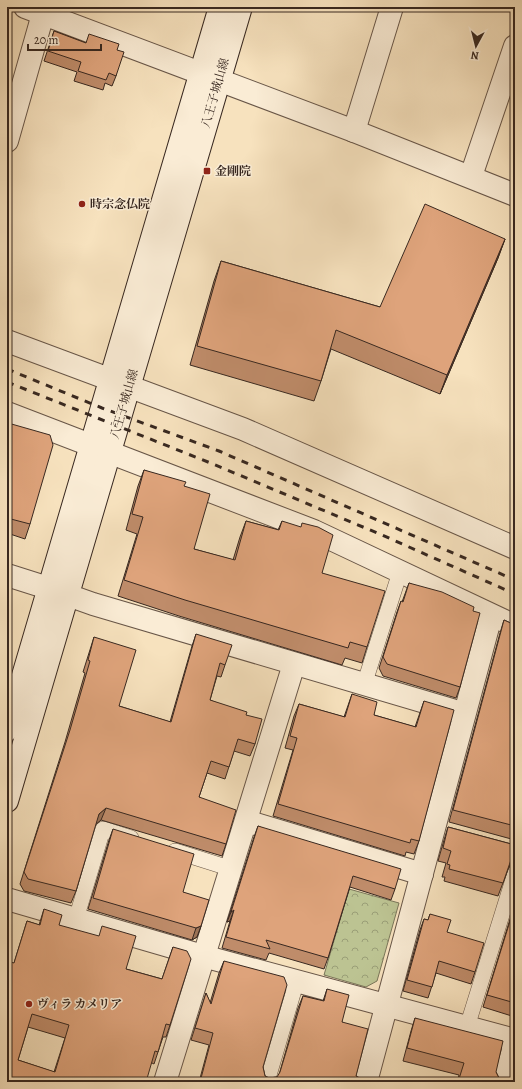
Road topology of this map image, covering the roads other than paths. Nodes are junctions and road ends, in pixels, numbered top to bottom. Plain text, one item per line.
1 (220, 7) edge
2 (241, 7) edge
3 (392, 7) edge
4 (38, 9) edge
5 (513, 59) edge
6 (210, 76) junction
7 (354, 131) junction
8 (7, 141) edge
9 (471, 176) junction
10 (515, 195) edge
11 (7, 341) edge
12 (119, 383) junction
13 (7, 413) edge
14 (100, 449) junction
15 (515, 548) edge
16 (400, 572) junction
17 (7, 575) edge
18 (48, 588) junction
19 (69, 595) junction
20 (491, 616) junction
21 (515, 626) edge
22 (294, 664) junction
23 (364, 684) junction
24 (465, 714) junction
25 (7, 730) edge
26 (7, 801) edge
27 (246, 821) junction
28 (148, 843) edge
29 (164, 848) edge
30 (232, 869) junction
31 (515, 873) edge
32 (422, 874) junction
33 (7, 899) edge
34 (76, 919) junction
35 (202, 956) junction
36 (297, 980) junction
37 (386, 1005) junction
38 (467, 1027) junction
39 (515, 1042) edge
40 (165, 1082) edge
41 (267, 1082) edge
42 (366, 1082) edge
43 (504, 1082) edge

1 - 6 street, 八王子城山線
2 - 6 street, 八王子城山線
3 - 7 street
4 - 6 street
4 - 8 street
5 - 9 street
6 - 7 street
6 - 12 street, 八王子城山線
7 - 9 street
9 - 10 street
11 - 12 street
12 - 14 street, 八王子城山線
12 - 15 street
13 - 14 street
14 - 16 street
14 - 18 street, 八王子城山線
14 - 19 street, 八王子城山線
16 - 20 street
16 - 23 lane
17 - 18 street
18 - 19 street
18 - 25 street, 八王子城山線
19 - 22 street
19 - 26 street, 八王子城山線
20 - 21 street
20 - 24 street
22 - 23 street
22 - 27 street
23 - 24 street
24 - 32 street
27 - 30 street
27 - 32 street
28 - 34 lane
29 - 30 lane
30 - 35 street
31 - 38 lane
32 - 37 street
33 - 34 street
34 - 35 street
35 - 36 street
35 - 40 street
36 - 37 street
36 - 41 lane
37 - 38 street
37 - 42 street
38 - 39 street
39 - 43 street

